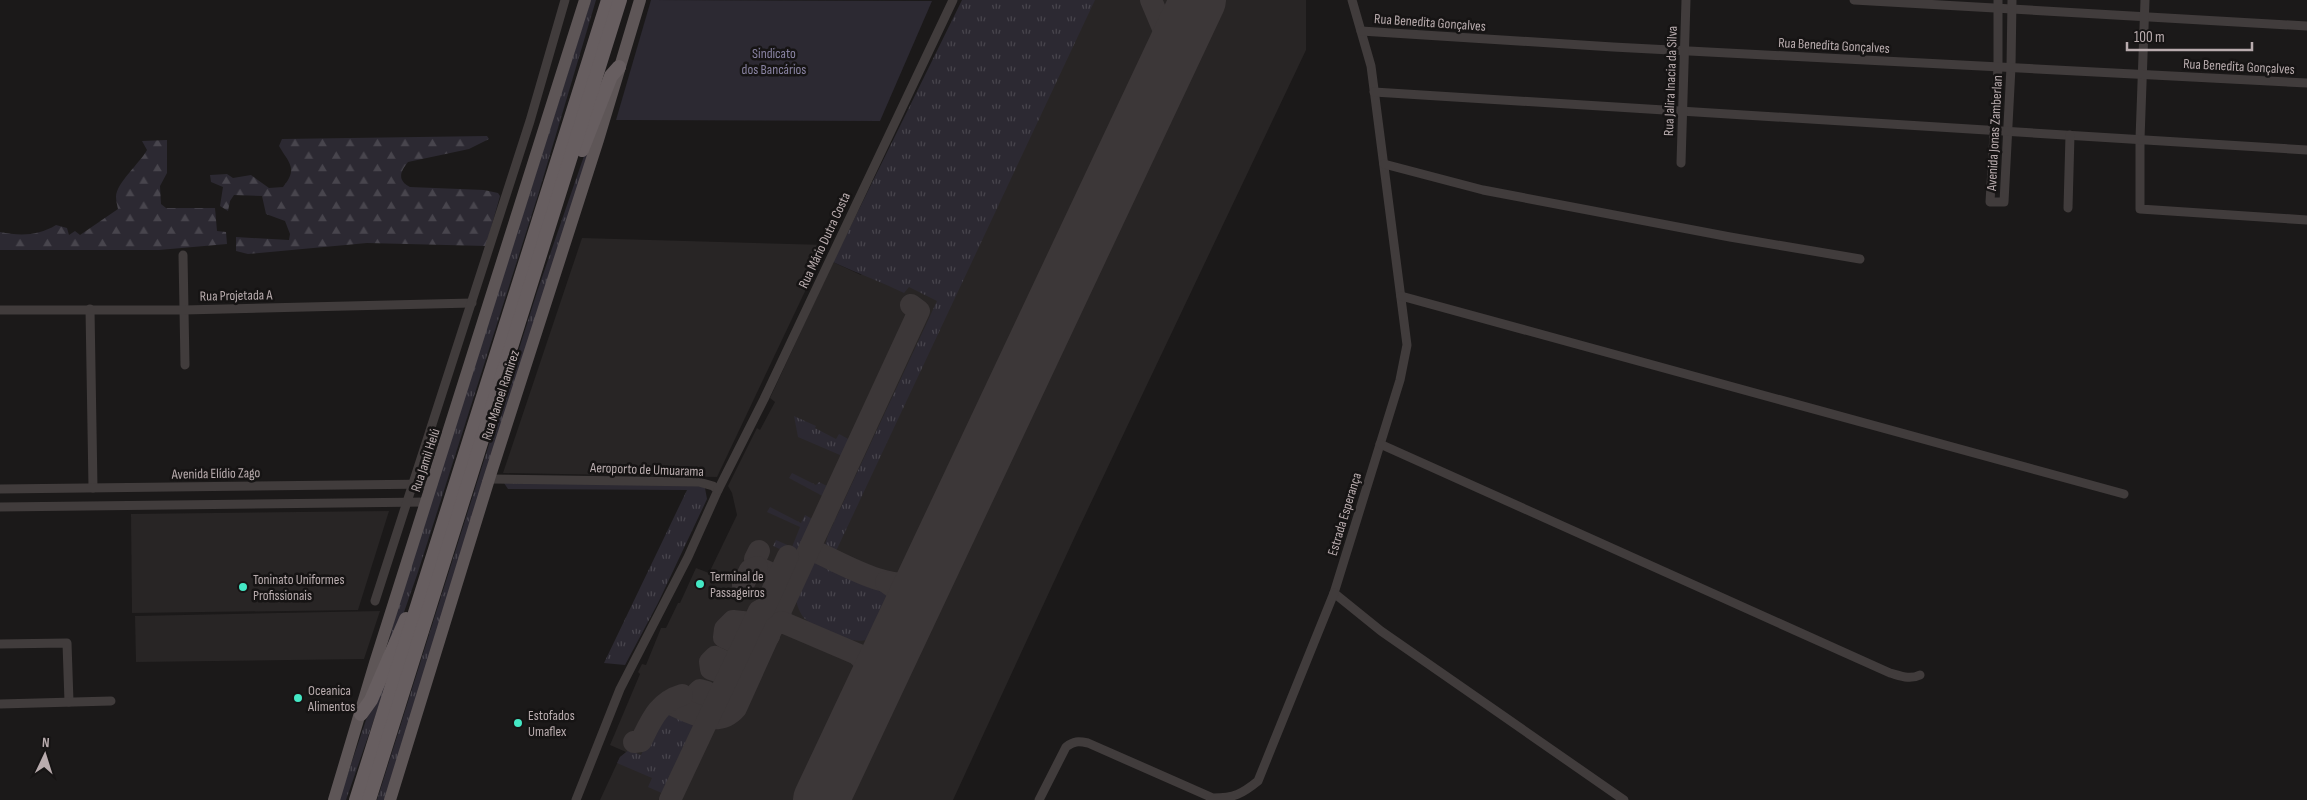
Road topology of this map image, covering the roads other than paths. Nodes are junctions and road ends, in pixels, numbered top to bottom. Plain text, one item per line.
1 (565, 0) edge
2 (585, 0) edge
3 (608, 0) edge
4 (620, 0) edge
5 (640, 0) edge
6 (953, 0) edge
7 (1352, 0) edge
8 (1686, 0) edge
9 (1854, 0) edge
10 (2146, 0) edge
11 (1998, 4) edge
12 (2012, 4) edge
13 (2145, 17) junction
14 (2307, 26) edge
15 (1360, 31) junction
16 (1685, 51) junction
17 (619, 67) junction
18 (1998, 67) junction
19 (2011, 67) junction
20 (2144, 75) junction
21 (2307, 84) edge
22 (1374, 92) junction
23 (1684, 109) junction
24 (1994, 129) junction
25 (2008, 129) junction
26 (2070, 135) junction
27 (2140, 139) junction
28 (2307, 150) edge
29 (1681, 163) dead end
30 (1384, 164) junction
31 (562, 185) junction
32 (2068, 208) dead end
33 (2307, 220) edge
34 (183, 255) dead end
35 (1860, 260) dead end
36 (1401, 296) junction
37 (472, 303) junction
38 (90, 309) junction
39 (0, 310) edge
40 (184, 310) junction
41 (185, 366) dead end
42 (1380, 444) junction
43 (489, 479) junction
44 (433, 484) junction
45 (412, 485) junction
46 (199, 487) junction
47 (93, 488) junction
48 (0, 489) edge
49 (718, 490) junction
50 (2124, 494) dead end
51 (406, 501) junction
52 (427, 502) junction
53 (199, 505) junction
54 (0, 507) edge
55 (424, 584) junction
56 (1334, 593) junction
57 (375, 601) dead end
58 (0, 644) edge
59 (1920, 675) dead end
60 (111, 701) dead end
61 (69, 702) junction
62 (0, 704) edge
63 (361, 714) junction
64 (334, 800) edge
65 (356, 800) edge
66 (369, 800) edge
67 (390, 800) edge
68 (576, 800) edge
69 (1039, 800) edge
70 (1624, 800) edge

1 - 37 street
2 - 44 main road, Rua Jamil Helú
3 - 55 highway
4 - 31 highway
5 - 17 main road, Rua Manoel Ramirez
6 - 49 street, Rua Mário Dutra Costa
7 - 15 street, Estrada Esperança
8 - 16 street, Rua Jalira Inacia da Silva
9 - 11 street
10 - 13 street
11 - 12 street
11 - 18 street, Avenida Jonas Zamberlan
12 - 13 street
12 - 19 street, Avenida Jonas Zamberlan
13 - 14 street
13 - 20 street
15 - 16 street, Rua Benedita Gonçalves
15 - 22 street, Estrada Esperança
16 - 18 street, Rua Benedita Gonçalves
16 - 23 street, Rua Jalira Inacia da Silva
17 - 31 highway
17 - 43 main road, Rua Manoel Ramirez
18 - 19 street, Rua Benedita Gonçalves
18 - 24 street, Avenida Jonas Zamberlan
19 - 20 street, Rua Benedita Gonçalves
19 - 25 street, Avenida Jonas Zamberlan
20 - 21 street, Rua Benedita Gonçalves
20 - 27 street
22 - 23 street
22 - 30 street, Estrada Esperança
23 - 24 street
23 - 29 street, Rua Jalira Inacia da Silva
24 - 25 street
24 - 25 street, Avenida Jonas Zamberlan
25 - 26 street
26 - 27 street
26 - 32 street
27 - 28 street
27 - 33 street
30 - 35 street
30 - 36 street, Estrada Esperança
31 - 66 highway
34 - 40 street
36 - 42 street, Estrada Esperança
36 - 50 street
37 - 40 street, Rua Projetada A
37 - 45 street
38 - 39 street, Rua Projetada A
38 - 40 street, Rua Projetada A
38 - 47 street
40 - 41 street
42 - 56 street, Estrada Esperança
42 - 59 street
43 - 49 street, Aeroporto de Umuarama
43 - 67 main road, Rua Manoel Ramirez
44 - 45 street, Avenida Elídio Zago
44 - 52 main road, Rua Jamil Helú
45 - 46 street, Avenida Elídio Zago
45 - 51 street
46 - 47 street, Avenida Elídio Zago
46 - 53 street
47 - 48 street, Avenida Elídio Zago
49 - 68 street, Aeroporto de Umuarama
51 - 52 street
51 - 53 street
51 - 57 street
52 - 63 main road, Rua Jamil Helú
53 - 54 street
55 - 63 highway
55 - 65 highway
56 - 69 street, Estrada Esperança
56 - 70 street
58 - 61 street
60 - 61 street
61 - 62 street
63 - 64 main road, Rua Jamil Helú

